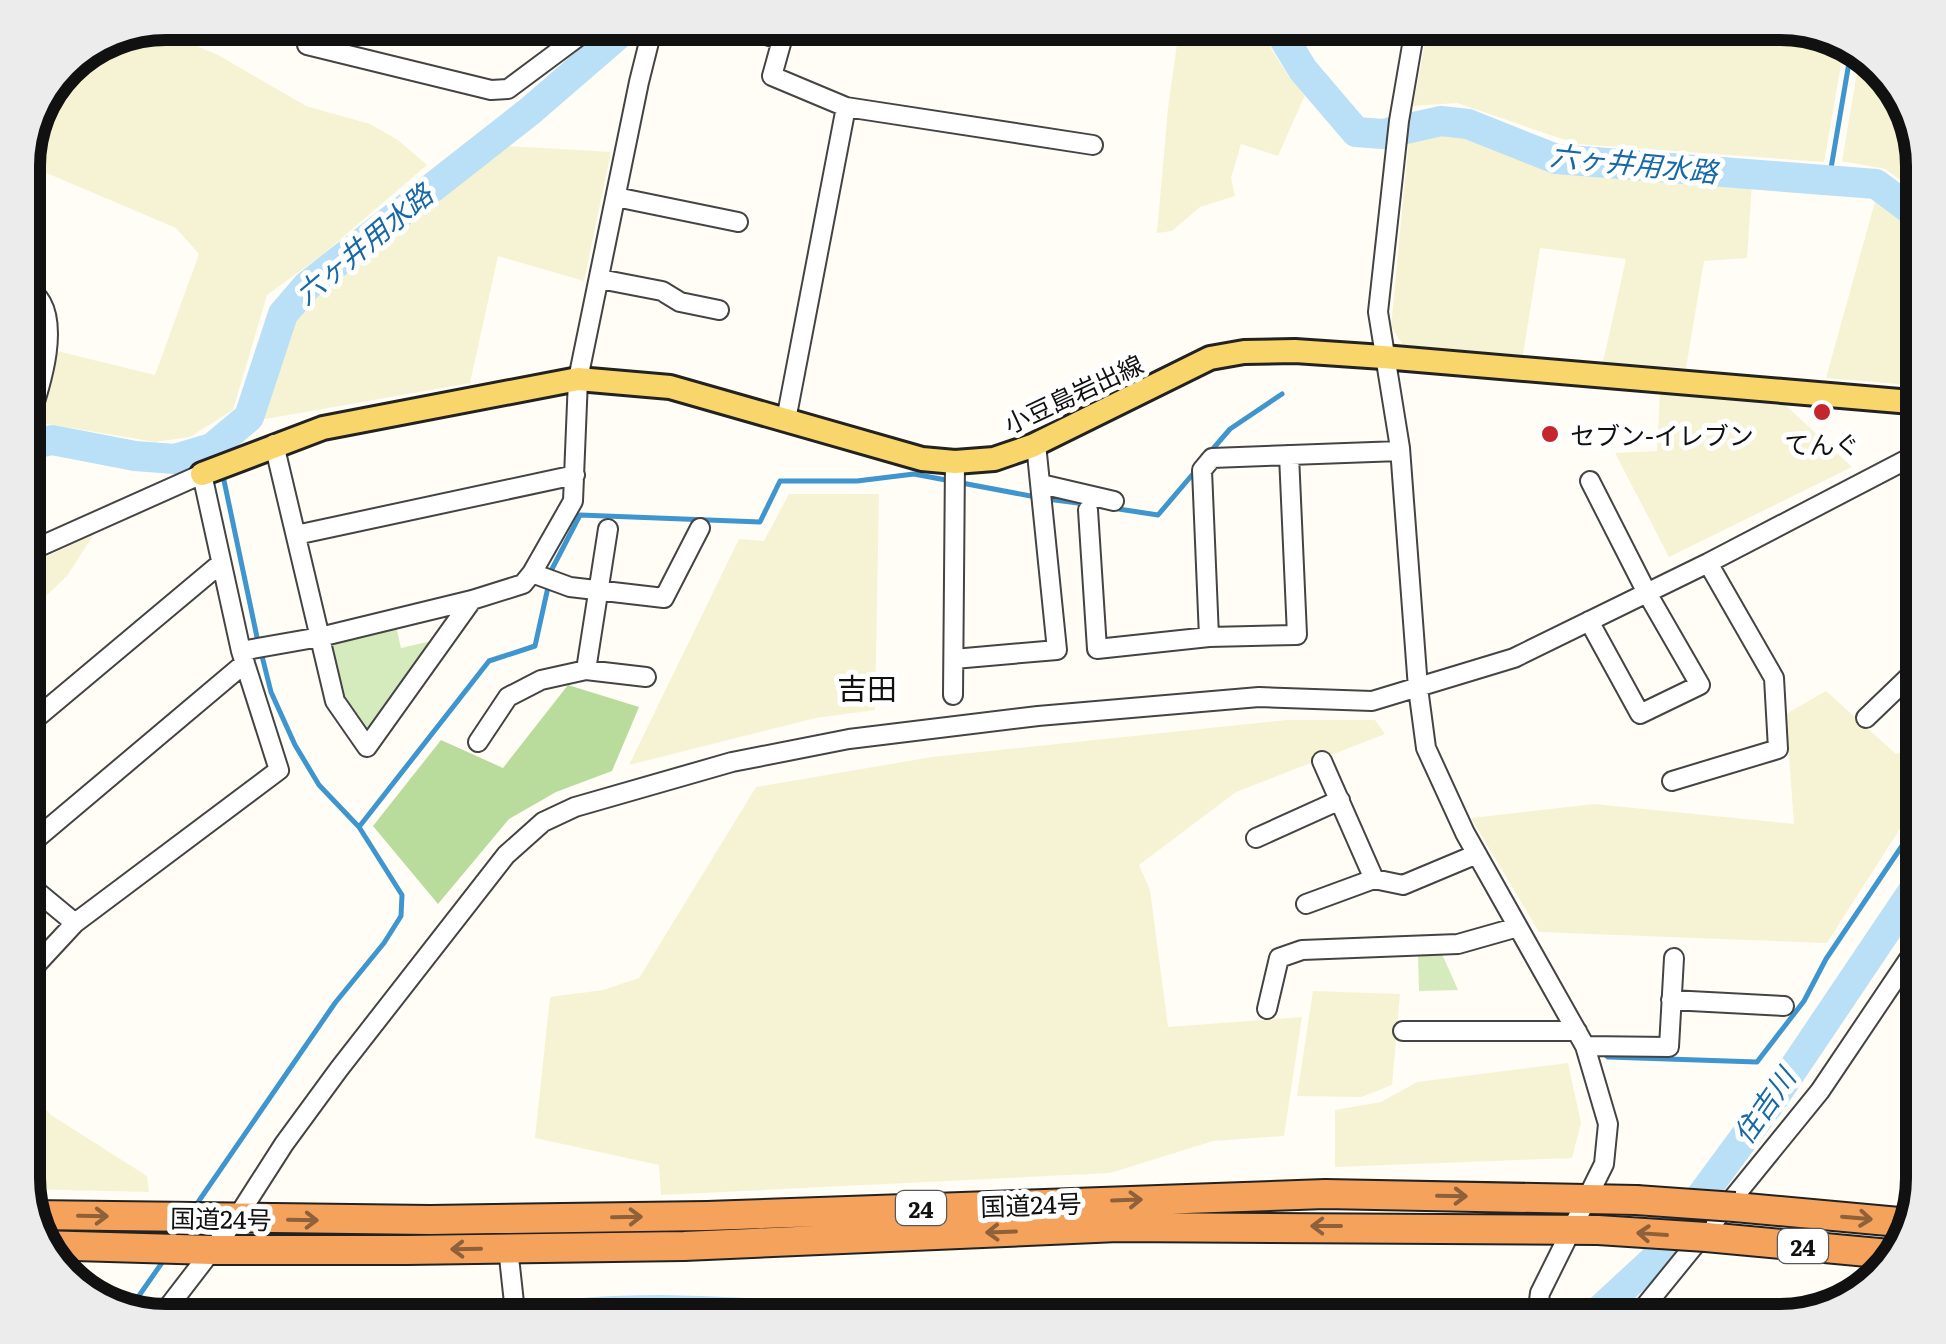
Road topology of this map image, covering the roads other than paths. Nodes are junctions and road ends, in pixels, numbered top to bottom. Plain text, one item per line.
1 (308, 40) edge
2 (575, 40) edge
3 (650, 40) edge
4 (782, 40) edge
5 (1413, 40) edge
6 (846, 107) junction
7 (1093, 144) dead end
8 (616, 197) junction
9 (738, 222) dead end
10 (600, 279) junction
11 (40, 300) edge
12 (718, 310) dead end
13 (1383, 357) junction
14 (578, 379) junction
15 (40, 383) edge
16 (1906, 401) edge
17 (786, 420) junction
18 (274, 444) junction
19 (1036, 444) junction
20 (1400, 451) junction
21 (1288, 455) junction
22 (1906, 460) edge
23 (202, 474) junction
24 (575, 476) junction
25 (955, 476) junction
26 (1590, 480) dead end
27 (1042, 494) junction
28 (1114, 501) dead end
29 (1088, 510) dead end
30 (700, 528) dead end
31 (608, 529) dead end
32 (296, 535) junction
33 (40, 546) edge
34 (1708, 563) junction
35 (220, 564) junction
36 (544, 578) junction
37 (599, 591) junction
38 (1646, 593) junction
39 (472, 600) junction
40 (1588, 621) junction
41 (320, 637) junction
42 (1209, 637) junction
43 (252, 652) junction
44 (954, 659) junction
45 (586, 670) junction
46 (646, 677) dead end
47 (1906, 680) edge
48 (1418, 688) junction
49 (953, 695) dead end
50 (40, 715) edge
51 (1866, 718) dead end
52 (478, 742) dead end
53 (1322, 762) dead end
54 (1672, 782) dead end
55 (1340, 800) junction
56 (40, 835) edge
57 (1256, 838) dead end
58 (1476, 854) junction
59 (1374, 879) junction
60 (40, 894) edge
61 (1306, 904) dead end
62 (75, 923) junction
63 (1518, 927) junction
64 (1674, 958) dead end
65 (40, 961) edge
66 (1906, 965) edge
67 (1672, 1000) junction
68 (1784, 1006) dead end
69 (1267, 1010) dead end
70 (1403, 1032) dead end
71 (1581, 1038) junction
72 (1586, 1199) junction
73 (46, 1215) edge
74 (236, 1219) junction
75 (1898, 1221) edge
76 (1585, 1229) junction
77 (60, 1246) edge
78 (508, 1248) junction
79 (199, 1250) junction
80 (1880, 1254) edge
81 (168, 1304) edge
82 (514, 1304) edge
83 (1539, 1304) edge
84 (1648, 1304) edge

1 - 2 street
3 - 8 street
4 - 6 street
5 - 13 street
6 - 7 street
6 - 17 street
8 - 9 street
8 - 10 street
10 - 12 street
10 - 14 street
11 - 15 street
13 - 16 main road, 小豆島岩出線
13 - 19 main road, 小豆島岩出線
13 - 20 street
14 - 17 main road, 小豆島岩出線
14 - 18 main road, 小豆島岩出線
14 - 24 street
17 - 25 main road, 小豆島岩出線
18 - 23 main road, 小豆島岩出線
18 - 32 street
19 - 25 main road, 小豆島岩出線
19 - 27 street
20 - 21 street
20 - 48 street
21 - 42 street
21 - 42 street
22 - 34 street
23 - 33 street
23 - 35 street
24 - 32 street
24 - 36 street
25 - 44 street
26 - 38 street
27 - 28 street
27 - 44 street
29 - 42 street
30 - 37 street
31 - 37 street
32 - 41 street
34 - 38 street
34 - 54 street
35 - 43 street
35 - 50 street
36 - 37 street
36 - 39 street
37 - 45 street
38 - 40 street
38 - 40 street
39 - 41 street
39 - 41 street
40 - 48 street
41 - 43 street
43 - 56 street
43 - 62 street
44 - 49 street
45 - 46 street
45 - 52 street
47 - 51 street
48 - 58 street
48 - 74 street
53 - 55 street
55 - 57 street
55 - 59 street
58 - 59 street
58 - 63 street
59 - 61 street
60 - 62 street
62 - 65 street
63 - 69 street
63 - 71 street
64 - 67 street
66 - 84 street
67 - 68 street
67 - 71 street
70 - 71 street
71 - 72 street
74 -> 72 highway, 国道24号 / 24
72 -> 75 highway, 国道24号 / 24, bridge
72 - 76 street
73 -> 74 highway, 国道24号 / 24
74 - 79 street
76 -> 78 highway, 国道24号 / 24
80 -> 76 highway, 国道24号 / 24, bridge
76 - 83 street
77 - 79 highway, 国道24号 / 24
78 -> 79 highway, 国道24号 / 24
78 - 82 street
79 - 81 street

